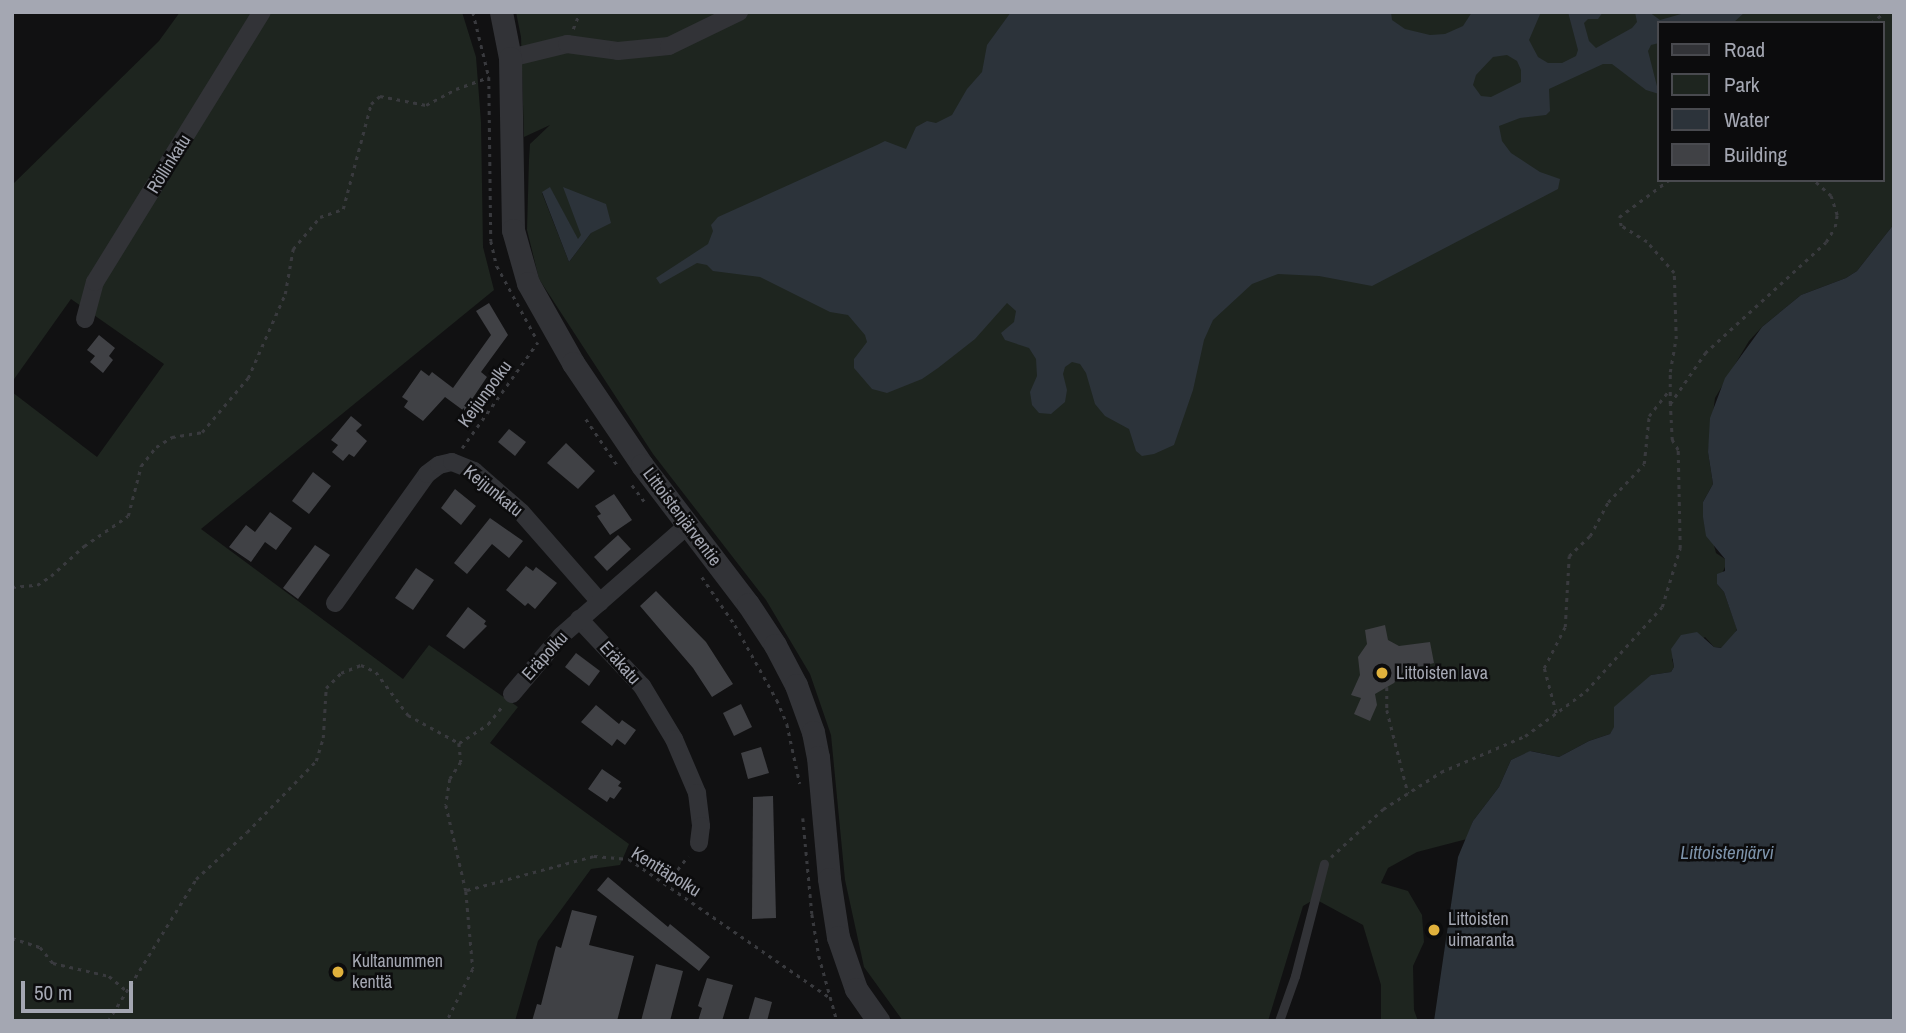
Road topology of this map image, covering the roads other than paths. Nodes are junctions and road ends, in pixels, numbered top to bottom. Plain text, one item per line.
1 (262, 12) edge
2 (501, 12) edge
3 (739, 12) edge
4 (510, 58) junction
5 (85, 319) dead end
6 (688, 525) junction
7 (600, 601) junction
8 (335, 603) dead end
9 (579, 619) junction
10 (512, 694) road end
11 (699, 843) road end
12 (1324, 864) road end
13 (871, 1018) edge
14 (1279, 1021) edge

1 - 5 street, Röllinkatu
2 - 4 street, Littoistenjärventie
3 - 4 street
4 - 6 street, Littoistenjärventie
6 - 7 street
6 - 13 street, Littoistenjärventie
7 - 8 street, Keijunkatu
7 - 9 street
9 - 10 street, Eräpolku
9 - 11 street, Eräkatu
12 - 14 lane

